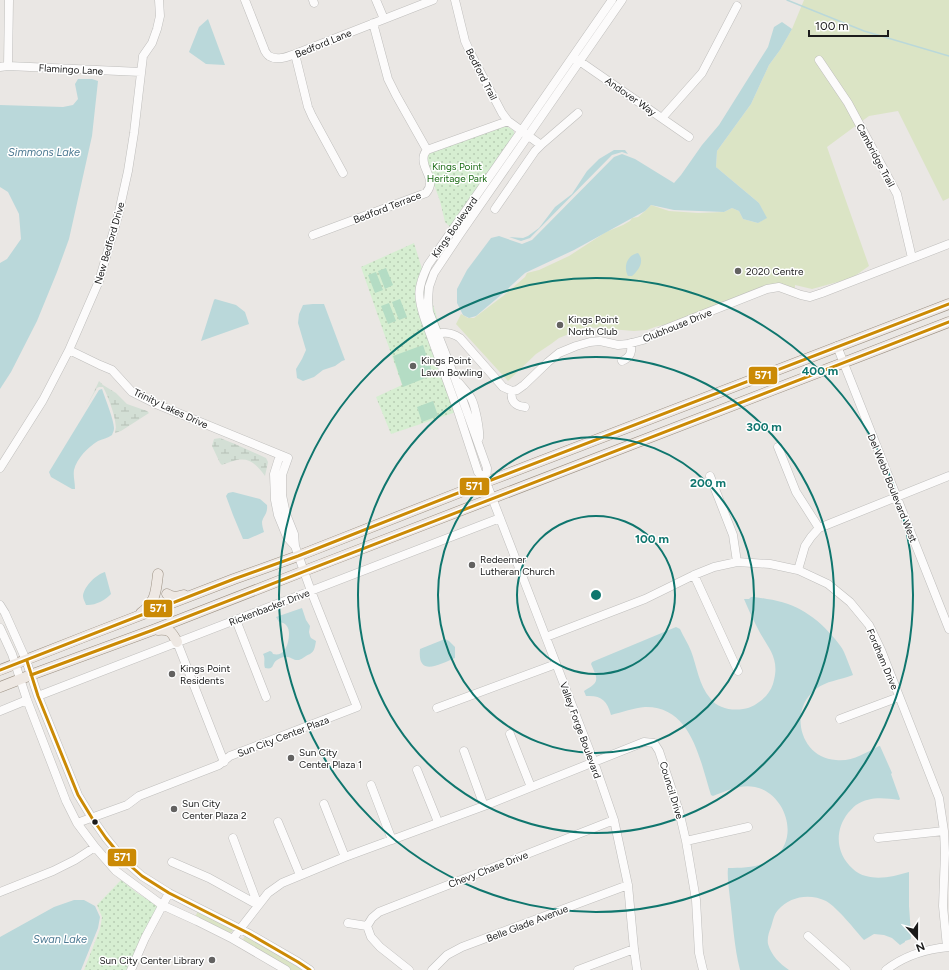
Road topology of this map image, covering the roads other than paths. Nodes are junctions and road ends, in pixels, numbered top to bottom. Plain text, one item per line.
1 (9, 0) edge
2 (159, 0) edge
3 (245, 0) edge
4 (376, 0) edge
5 (433, 0) edge
6 (455, 0) edge
7 (612, 0) edge
8 (622, 0) edge
9 (737, 6) dead end
10 (384, 19) junction
11 (373, 23) junction
12 (295, 54) junction
13 (576, 58) junction
14 (819, 60) dead end
15 (4, 66) edge
16 (142, 72) junction
17 (578, 113) dead end
18 (662, 118) junction
19 (508, 120) junction
20 (525, 133) junction
21 (689, 137) dead end
22 (541, 145) junction
23 (427, 150) junction
24 (343, 173) dead end
25 (495, 210) dead end
26 (313, 235) dead end
27 (949, 244) edge
28 (912, 258) junction
29 (949, 304) edge
30 (949, 322) edge
31 (434, 335) junction
32 (631, 343) junction
33 (838, 346) junction
34 (69, 350) junction
35 (622, 361) dead end
36 (844, 363) junction
37 (512, 391) junction
38 (525, 407) dead end
39 (778, 447) dead end
40 (0, 468) edge
41 (710, 476) dead end
42 (949, 476) edge
43 (486, 482) junction
44 (897, 497) junction
45 (492, 498) junction
46 (500, 518) junction
47 (819, 528) junction
48 (296, 551) junction
49 (737, 562) junction
50 (798, 570) junction
51 (304, 571) junction
52 (158, 574) dead end
53 (694, 575) junction
54 (234, 579) junction
55 (311, 591) junction
56 (167, 594) dead end
57 (170, 604) junction
58 (0, 605) edge
59 (183, 618) junction
60 (129, 620) junction
61 (236, 620) junction
62 (170, 624) junction
63 (0, 628) edge
64 (153, 630) junction
65 (949, 630) edge
66 (546, 637) junction
67 (175, 638) junction
68 (26, 660) junction
69 (15, 664) junction
70 (556, 664) junction
71 (0, 670) edge
72 (738, 671) dead end
73 (32, 675) junction
74 (20, 679) junction
75 (0, 687) edge
76 (38, 696) junction
77 (266, 697) dead end
78 (899, 697) junction
79 (28, 700) junction
80 (437, 708) dead end
81 (0, 711) edge
82 (840, 719) dead end
83 (510, 734) dead end
84 (464, 751) dead end
85 (224, 762) junction
86 (594, 762) junction
87 (418, 770) dead end
88 (371, 786) dead end
89 (531, 787) junction
90 (324, 804) dead end
91 (484, 806) junction
92 (92, 818) junction
93 (614, 820) junction
94 (278, 822) dead end
95 (438, 822) junction
96 (77, 823) junction
97 (748, 827) dead end
98 (944, 832) junction
99 (233, 838) dead end
100 (878, 838) dead end
101 (392, 840) junction
102 (686, 841) junction
103 (95, 846) junction
104 (345, 857) junction
105 (127, 862) junction
106 (172, 862) dead end
107 (117, 872) junction
108 (300, 875) junction
109 (628, 885) junction
110 (0, 892) edge
111 (168, 893) junction
112 (162, 905) junction
113 (258, 905) junction
114 (348, 923) dead end
115 (367, 926) junction
116 (240, 929) junction
117 (808, 936) dead end
118 (233, 939) junction
119 (948, 947) edge
120 (634, 949) junction
121 (131, 970) edge
122 (286, 970) edge
123 (310, 970) edge
124 (409, 970) edge
125 (432, 970) edge
126 (578, 970) edge
127 (637, 970) edge
128 (703, 970) edge
129 (846, 970) edge
130 (886, 970) edge

1 - 15 street
2 - 16 street, New Bedford Drive
3 - 12 street, Bedford Lane
4 - 10 street
5 - 10 street, Bedford Lane
6 - 19 street, Bedford Trail
7 - 13 street, Kings Boulevard
8 - 13 street, Kings Boulevard
9 - 18 street
10 - 11 street, Bedford Lane
11 - 12 street, Bedford Lane
11 - 23 street
12 - 24 street
13 - 18 street, Andover Way
13 - 20 street, Kings Boulevard
14 - 28 street, Cambridge Trail
15 - 16 street, Flamingo Lane
16 - 34 street, New Bedford Drive
17 - 22 street
18 - 21 street, Andover Way
19 - 20 street, Bedford Trail
19 - 23 street
20 - 22 street, Bedford Trail
20 - 31 street, Kings Boulevard
22 - 25 street
23 - 26 street, Bedford Terrace
27 - 28 street, Clubhouse Drive
28 - 32 street, Clubhouse Drive
29 - 33 main road
30 - 36 main road
31 - 37 street
31 - 43 street, Kings Boulevard
31 - 43 street, Kings Boulevard
32 - 35 street
32 - 37 street, Clubhouse Drive
33 - 36 street, Del Webb Boulevard West
33 - 43 main road
34 - 40 street, New Bedford Drive
34 - 48 street, Trinity Lakes Drive
36 - 44 street, Del Webb Boulevard West
36 - 45 main road
37 - 38 street
39 - 47 street
41 - 49 street
42 - 44 street
43 - 45 street, Kings Boulevard
43 - 48 main road
44 - 47 street
44 - 65 street, Del Webb Boulevard West
45 - 46 street, Valley Forge Boulevard
45 - 51 main road
46 - 55 street, Rickenbacker Drive
46 - 66 street, Valley Forge Boulevard
47 - 50 street
48 - 51 street, Trinity Lakes Drive
48 - 54 main road
49 - 50 street, Fordham Drive
49 - 53 street, Fordham Drive
50 - 78 street, Fordham Drive
51 - 55 street, Sun City Center Plaza
51 - 59 main road
52 - 60 main road
53 - 66 street, Fordham Drive
53 - 72 street
54 - 56 main road
54 - 57 main road
55 - 61 street, Rickenbacker Drive
55 - 85 street, Sun City Center Plaza
57 - 60 main road
57 - 62 main road
58 - 68 street
59 - 62 main road
59 - 67 main road
60 - 68 main road
61 - 67 street, Rickenbacker Drive
61 - 77 street
62 - 64 main road
62 - 67 main road
63 - 69 street
64 - 67 main road
64 - 73 main road
66 - 70 street, Valley Forge Boulevard
67 - 76 street, Rickenbacker Drive
67 - 85 street
68 - 69 main road
68 - 73 street
69 - 71 main road
69 - 74 street
70 - 80 street
70 - 86 street, Valley Forge Boulevard
73 - 74 main road
73 - 76 street
74 - 75 main road
74 - 79 street
76 - 92 street
78 - 82 street
78 - 98 street, Fordham Drive
79 - 81 street
79 - 96 street
83 - 89 street
84 - 91 street
85 - 92 street, Sun City Center Plaza
86 - 89 street, Council Drive
86 - 93 street, Valley Forge Boulevard
86 - 102 street, Council Drive
87 - 95 street
88 - 101 street
89 - 91 street, Council Drive
90 - 104 street
91 - 95 street, Council Drive
92 - 96 street, Sun City Center Plaza
92 - 105 street
93 - 109 street, Valley Forge Boulevard
93 - 115 street, Chevy Chase Drive
94 - 108 street
95 - 101 street, Council Drive
96 - 103 street
97 - 102 street
98 - 100 street
98 - 119 street, Fordham Drive
99 - 113 street
101 - 104 street, Council Drive
102 - 128 street, Council Drive
103 - 107 street
103 - 110 street
104 - 108 street, Council Drive
105 - 107 street
105 - 111 street
106 - 113 street
107 - 112 street
108 - 113 street, Council Drive
109 - 120 street, Valley Forge Boulevard
109 - 125 street, Belle Glade Avenue
111 - 112 street
111 - 116 street
112 - 118 street
112 - 121 street
113 - 116 street, Council Drive
114 - 115 street
115 - 124 street
116 - 118 street, Council Drive
116 - 123 street
117 - 129 street
118 - 122 street
119 - 130 street
120 - 126 street
120 - 127 street, Valley Forge Boulevard

